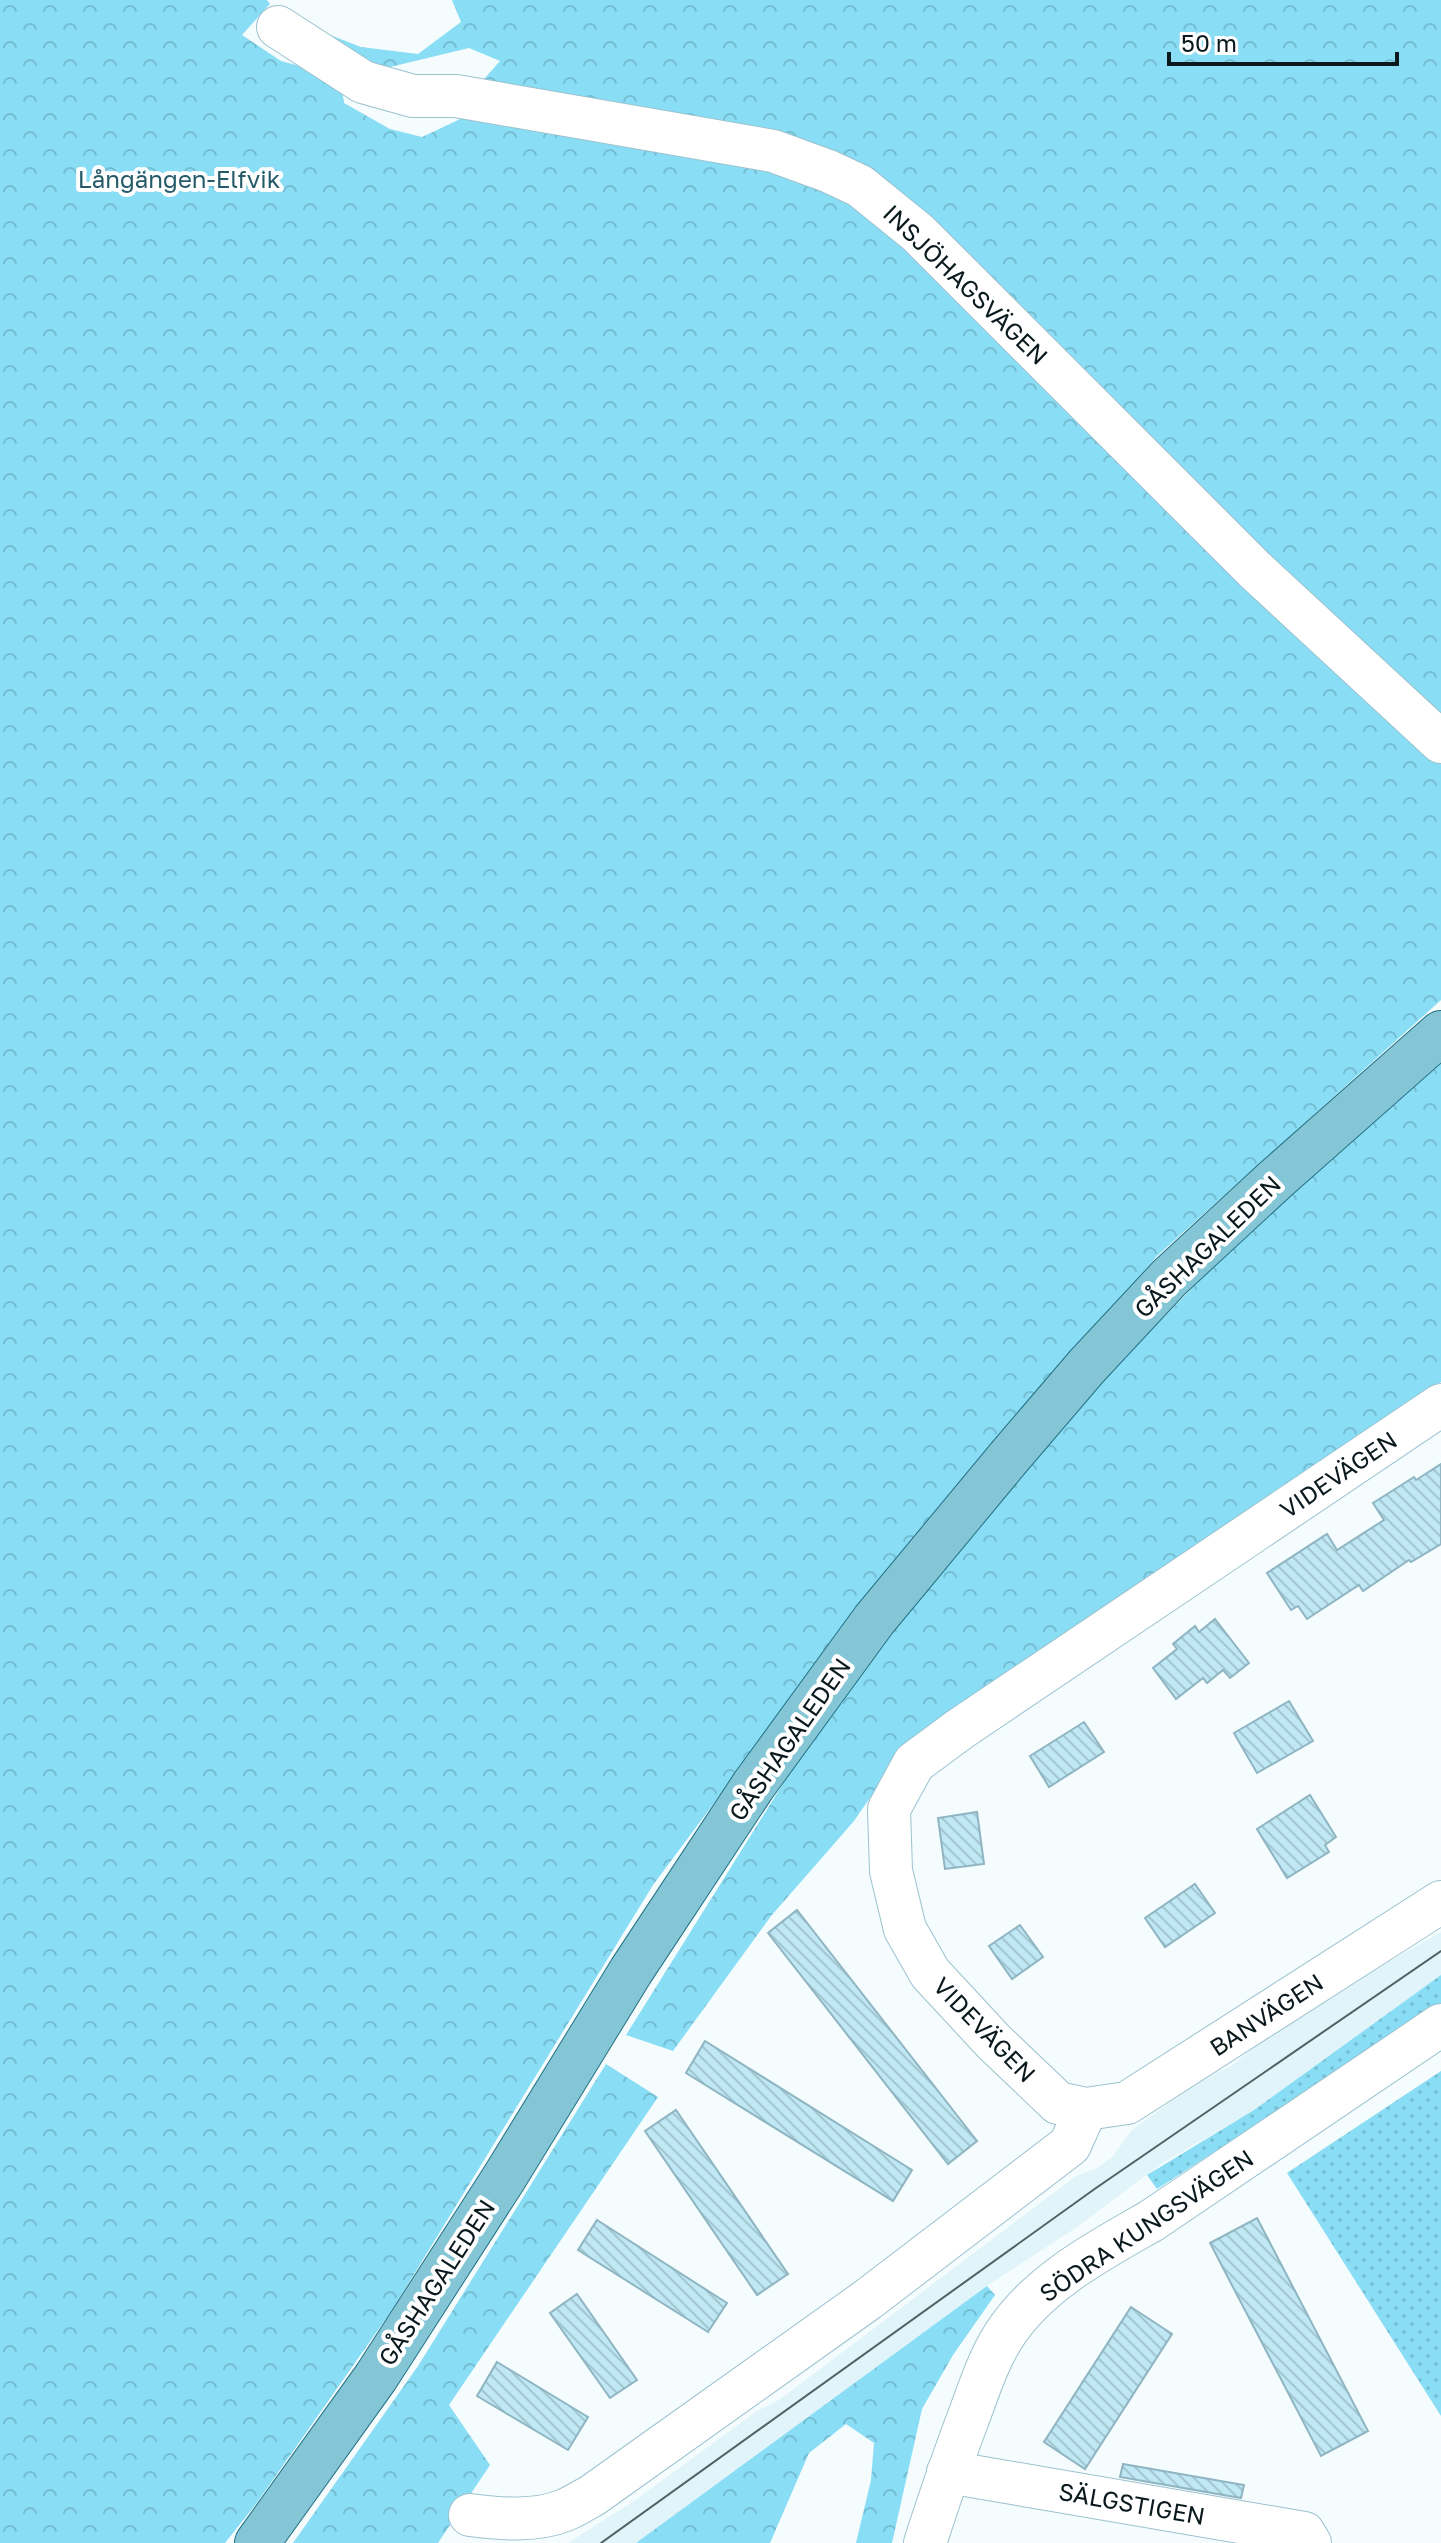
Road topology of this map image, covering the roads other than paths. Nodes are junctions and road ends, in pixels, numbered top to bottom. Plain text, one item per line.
1 (278, 27) dead end
2 (1441, 742) edge
3 (1441, 1033) edge
4 (1441, 1405) edge
5 (1441, 1902) edge
6 (1441, 2025) edge
7 (1086, 2109) junction
8 (948, 2472) junction
9 (470, 2515) dead end
10 (257, 2543) edge
11 (925, 2543) edge
12 (1310, 2543) edge

1 - 2 street, INSJÖHAGSVÄGEN
3 - 10 main road, GÅSHAGALEDEN
4 - 7 street, VIDEVÄGEN
5 - 7 street, BANVÄGEN
6 - 8 street, SÖDRA KUNGSVÄGEN
7 - 9 street
8 - 11 street, SÖDRA KUNGSVÄGEN
8 - 12 street, SÄLGSTIGEN

